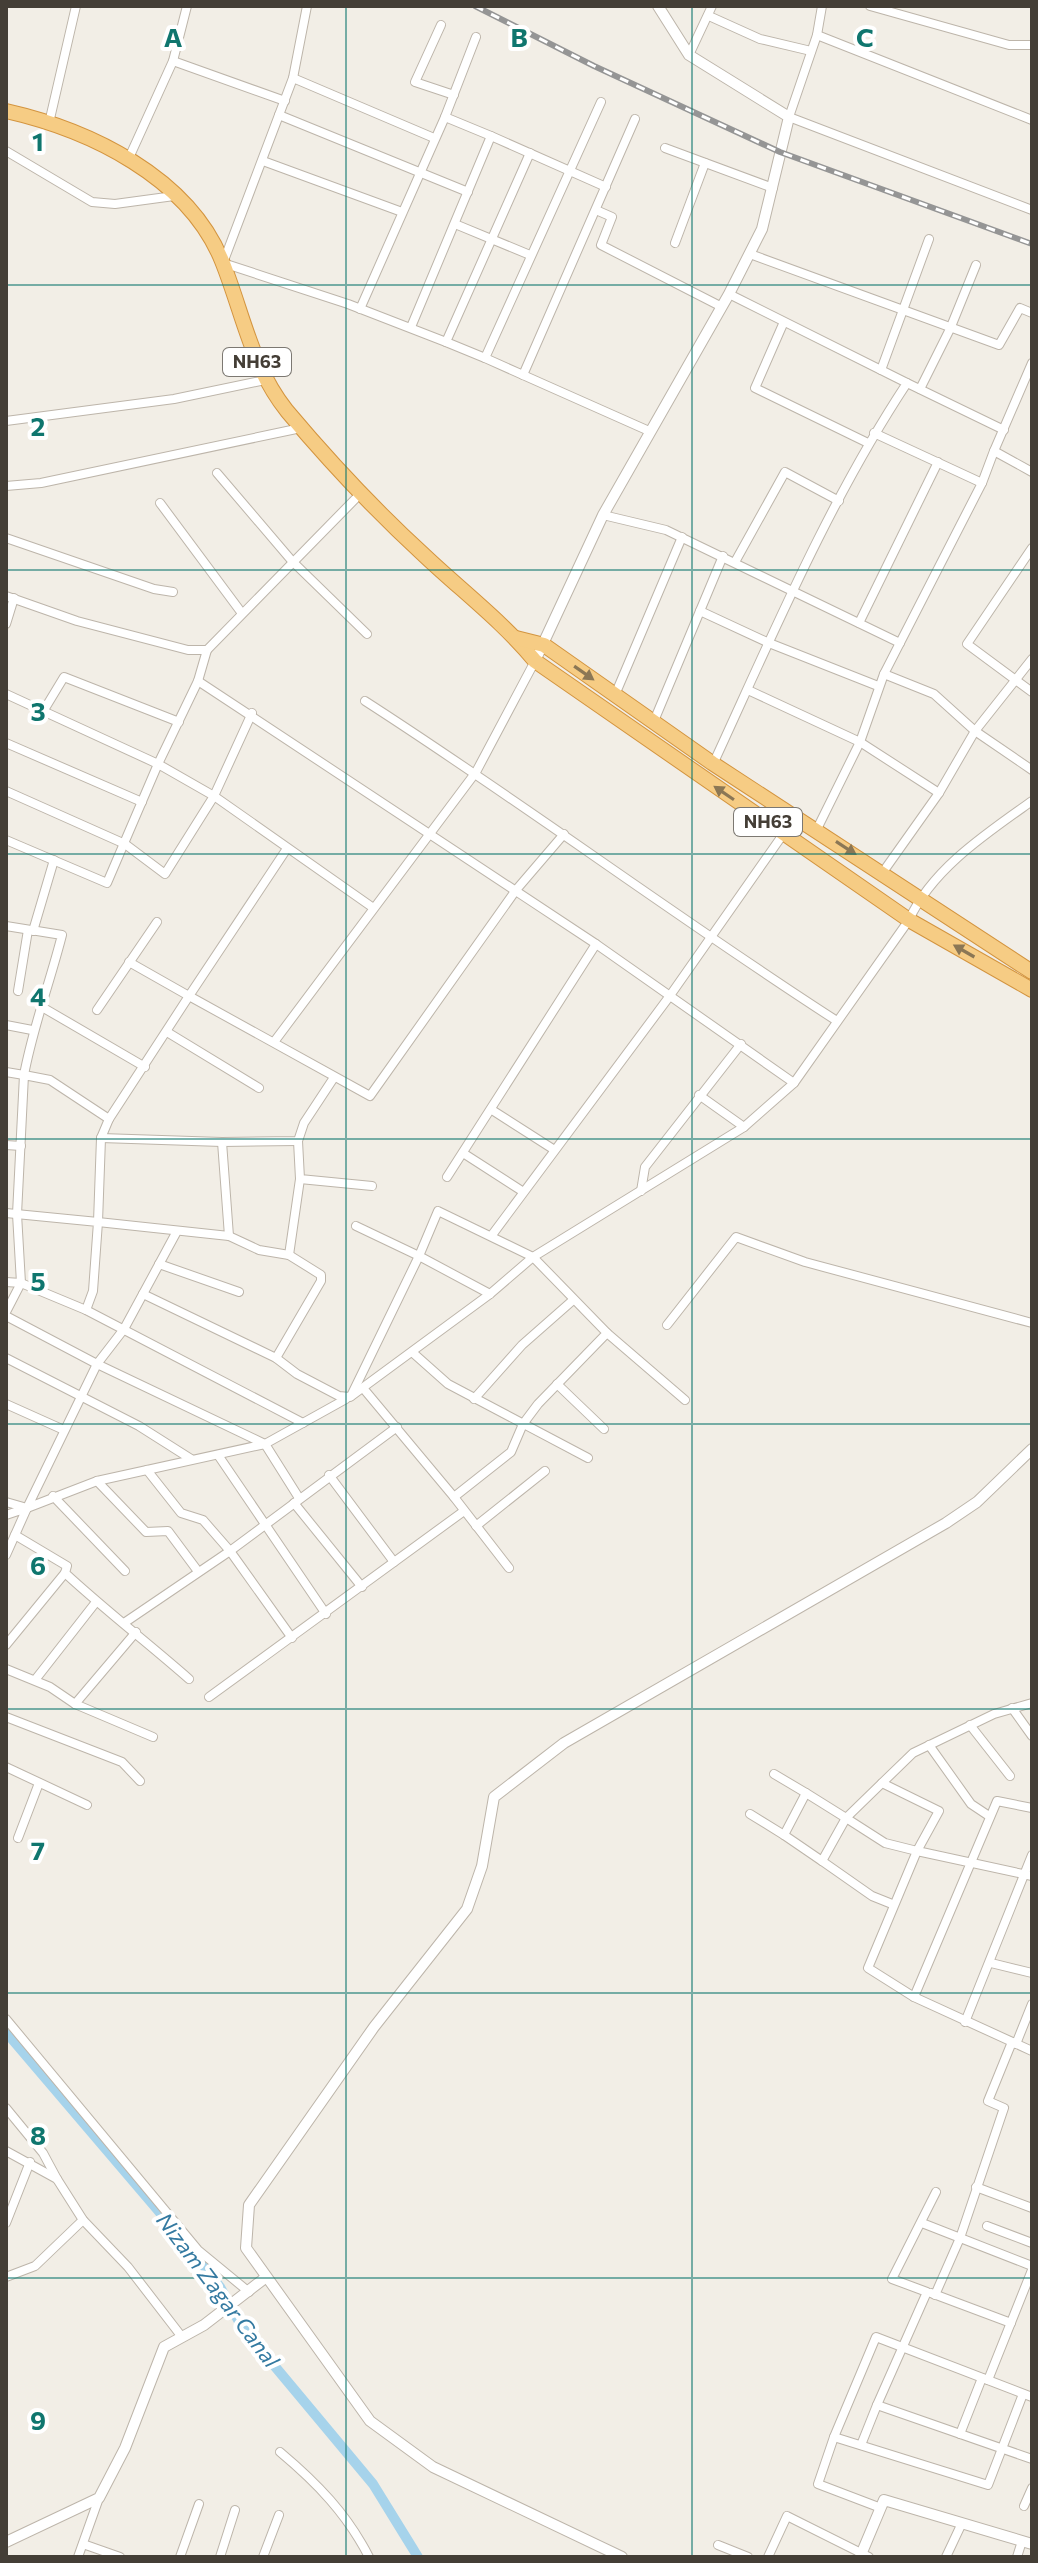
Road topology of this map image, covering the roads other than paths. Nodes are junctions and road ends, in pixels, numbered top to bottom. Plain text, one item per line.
1 (76, 6) edge
2 (187, 6) edge
3 (307, 6) edge
4 (658, 6) edge
5 (712, 6) edge
6 (822, 6) edge
7 (870, 6) edge
8 (894, 9) edge
9 (709, 16) junction
10 (441, 25) dead end
11 (817, 35) junction
12 (476, 37) dead end
13 (1032, 45) edge
14 (811, 51) junction
15 (689, 55) junction
16 (173, 61) junction
17 (293, 78) junction
18 (454, 95) junction
19 (285, 101) junction
20 (601, 102) dead end
21 (6, 111) edge
22 (279, 115) junction
23 (445, 117) junction
24 (789, 117) junction
25 (635, 119) dead end
26 (1032, 120) edge
27 (49, 123) junction
28 (491, 136) junction
29 (434, 138) junction
30 (665, 148) dead end
31 (6, 151) edge
32 (530, 153) junction
33 (128, 160) junction
34 (263, 161) junction
35 (705, 163) junction
36 (568, 170) junction
37 (418, 173) junction
38 (606, 187) junction
39 (773, 188) junction
40 (468, 192) junction
41 (176, 196) junction
42 (596, 210) junction
43 (1032, 210) edge
44 (402, 212) junction
45 (455, 224) junction
46 (929, 239) dead end
47 (493, 240) junction
48 (675, 243) dead end
49 (750, 254) junction
50 (530, 255) junction
51 (223, 263) junction
52 (976, 265) dead end
53 (729, 294) junction
54 (722, 307) junction
55 (360, 309) junction
56 (904, 310) junction
57 (1032, 313) edge
58 (783, 324) junction
59 (411, 327) junction
60 (950, 329) junction
61 (446, 342) junction
62 (485, 358) junction
63 (1032, 363) edge
64 (881, 370) junction
65 (523, 375) junction
66 (265, 380) junction
67 (907, 383) junction
68 (920, 389) junction
69 (6, 421) edge
70 (302, 428) junction
71 (1004, 430) junction
72 (649, 431) junction
73 (874, 433) junction
74 (868, 443) junction
75 (994, 451) junction
76 (938, 462) junction
77 (1032, 472) edge
78 (217, 473) dead end
79 (982, 483) junction
80 (6, 486) edge
81 (362, 492) junction
82 (839, 501) junction
83 (160, 503) dead end
84 (603, 515) junction
85 (682, 537) junction
86 (6, 538) edge
87 (1032, 548) edge
88 (723, 556) junction
89 (292, 561) junction
90 (735, 562) junction
91 (794, 590) junction
92 (173, 592) dead end
93 (10, 597) edge
94 (700, 611) junction
95 (241, 612) junction
96 (859, 623) junction
97 (6, 624) edge
98 (367, 634) dead end
99 (516, 638) junction
100 (769, 643) junction
101 (900, 643) junction
102 (544, 645) junction
103 (207, 650) junction
104 (1032, 659) edge
105 (535, 661) junction
106 (884, 674) junction
107 (1016, 680) junction
108 (198, 681) junction
109 (878, 686) junction
110 (748, 690) junction
111 (1032, 692) edge
112 (6, 694) edge
113 (615, 695) junction
114 (365, 701) dead end
115 (44, 710) junction
116 (252, 713) junction
117 (654, 721) junction
118 (179, 722) junction
119 (975, 731) junction
120 (860, 742) junction
121 (6, 743) edge
122 (714, 762) junction
123 (158, 764) junction
124 (1032, 770) edge
125 (476, 772) junction
126 (6, 791) edge
127 (939, 793) junction
128 (214, 796) junction
129 (1032, 801) edge
130 (142, 802) junction
131 (817, 829) junction
132 (784, 833) junction
133 (432, 834) junction
134 (564, 834) junction
135 (6, 840) edge
136 (125, 844) junction
137 (286, 850) junction
138 (54, 860) junction
139 (883, 872) junction
140 (516, 890) junction
141 (919, 897) junction
142 (372, 907) junction
143 (909, 920) junction
144 (157, 922) dead end
145 (6, 926) edge
146 (30, 930) junction
147 (710, 939) junction
148 (596, 944) junction
149 (129, 962) junction
150 (1032, 972) edge
151 (1032, 990) edge
152 (18, 991) dead end
153 (189, 996) junction
154 (669, 997) junction
155 (42, 1007) junction
156 (97, 1010) dead end
157 (837, 1021) junction
158 (6, 1025) edge
159 (32, 1030) junction
160 (167, 1032) junction
161 (274, 1042) junction
162 (741, 1044) junction
163 (145, 1067) junction
164 (6, 1072) edge
165 (24, 1075) junction
166 (333, 1079) junction
167 (794, 1083) junction
168 (259, 1088) dead end
169 (699, 1095) junction
170 (492, 1110) junction
171 (109, 1119) junction
172 (744, 1127) junction
173 (101, 1138) junction
174 (298, 1141) junction
175 (222, 1142) junction
176 (6, 1145) edge
177 (21, 1146) junction
178 (553, 1149) junction
179 (463, 1153) junction
180 (447, 1177) dead end
181 (300, 1179) junction
182 (372, 1186) dead end
183 (522, 1191) junction
184 (641, 1191) junction
185 (6, 1213) edge
186 (17, 1214) junction
187 (98, 1222) junction
188 (356, 1226) dead end
189 (176, 1233) junction
190 (492, 1235) junction
191 (229, 1236) junction
192 (289, 1255) junction
193 (419, 1256) junction
194 (533, 1257) junction
195 (159, 1264) junction
196 (6, 1282) edge
197 (21, 1283) junction
198 (239, 1292) dead end
199 (143, 1294) junction
200 (490, 1294) junction
201 (572, 1301) junction
202 (86, 1310) junction
203 (6, 1314) edge
204 (1032, 1323) edge
205 (667, 1325) dead end
206 (124, 1329) junction
207 (607, 1333) junction
208 (412, 1352) junction
209 (6, 1358) edge
210 (276, 1358) junction
211 (97, 1364) junction
212 (557, 1384) junction
213 (363, 1388) junction
214 (81, 1397) junction
215 (348, 1398) junction
216 (474, 1399) junction
217 (685, 1400) dead end
218 (6, 1404) edge
219 (303, 1423) junction
220 (523, 1424) junction
221 (397, 1427) junction
222 (604, 1429) dead end
223 (64, 1430) junction
224 (265, 1444) junction
225 (1032, 1449) edge
226 (218, 1455) junction
227 (588, 1458) dead end
228 (191, 1459) junction
229 (147, 1470) junction
230 (545, 1471) dead end
231 (329, 1475) junction
232 (97, 1481) junction
233 (53, 1496) junction
234 (454, 1497) junction
235 (296, 1500) junction
236 (6, 1502) edge
237 (27, 1508) junction
238 (464, 1511) junction
239 (6, 1515) edge
240 (263, 1525) junction
241 (476, 1526) junction
242 (15, 1535) junction
243 (230, 1551) junction
244 (6, 1555) edge
245 (394, 1562) junction
246 (509, 1568) dead end
247 (197, 1570) junction
248 (125, 1571) dead end
249 (65, 1573) junction
250 (362, 1587) junction
251 (96, 1602) junction
252 (326, 1614) junction
253 (124, 1623) junction
254 (136, 1632) junction
255 (292, 1638) junction
256 (6, 1645) edge
257 (6, 1669) edge
258 (189, 1679) dead end
259 (35, 1680) junction
260 (209, 1697) dead end
261 (1032, 1703) edge
262 (75, 1704) junction
263 (1012, 1708) junction
264 (6, 1717) edge
265 (970, 1725) junction
266 (1032, 1736) edge
267 (153, 1737) dead end
268 (929, 1745) junction
269 (6, 1769) edge
270 (774, 1774) dead end
271 (1010, 1776) dead end
272 (140, 1781) dead end
273 (39, 1783) junction
274 (882, 1783) junction
275 (806, 1793) junction
276 (87, 1805) dead end
277 (1032, 1808) edge
278 (750, 1814) dead end
279 (989, 1816) junction
280 (846, 1818) junction
281 (784, 1835) junction
282 (18, 1838) dead end
283 (917, 1851) junction
284 (1032, 1855) edge
285 (822, 1861) junction
286 (968, 1863) junction
287 (1028, 1875) edge
288 (892, 1904) junction
289 (991, 1963) junction
290 (1032, 1973) edge
291 (914, 1997) junction
292 (1032, 2005) edge
293 (6, 2019) edge
294 (965, 2022) junction
295 (1014, 2043) junction
296 (1032, 2051) edge
297 (6, 2108) edge
298 (6, 2151) edge
299 (30, 2162) junction
300 (57, 2179) junction
301 (976, 2187) junction
302 (936, 2192) dead end
303 (1032, 2208) edge
304 (83, 2220) junction
305 (6, 2223) edge
306 (922, 2223) junction
307 (987, 2226) dead end
308 (960, 2238) junction
309 (1032, 2243) edge
310 (1032, 2268) edge
311 (6, 2277) edge
312 (265, 2278) junction
313 (931, 2293) junction
314 (247, 2294) junction
315 (1011, 2323) junction
316 (182, 2337) junction
317 (901, 2347) junction
318 (985, 2379) junction
319 (1028, 2395) edge
320 (877, 2405) junction
321 (960, 2434) junction
322 (834, 2437) junction
323 (861, 2445) junction
324 (1004, 2449) junction
325 (280, 2452) dead end
326 (1032, 2459) edge
327 (1032, 2488) edge
328 (99, 2498) junction
329 (199, 2504) dead end
330 (1024, 2506) dead end
331 (881, 2508) junction
332 (235, 2510) dead end
333 (279, 2515) dead end
334 (962, 2523) junction
335 (6, 2542) edge
336 (1027, 2543) edge
337 (83, 2544) junction
338 (718, 2545) dead end
339 (863, 2556) edge
340 (78, 2557) edge
341 (120, 2557) edge
342 (180, 2557) edge
343 (220, 2557) edge
344 (263, 2557) edge
345 (369, 2557) edge
346 (622, 2557) edge
347 (748, 2557) edge
348 (768, 2557) edge
349 (946, 2557) edge
350 (1017, 2557) edge

1 - 27 street
2 - 16 street
3 - 17 street
4 - 15 street
5 - 9 street
6 - 11 street
7 - 8 street
8 - 13 street
9 - 14 street
9 - 15 street
10 - 18 street
11 - 14 street
11 - 26 street
12 - 18 street
14 - 24 street
15 - 24 street
16 - 19 street
16 - 33 street
17 - 19 street
17 - 29 street
18 - 23 street
19 - 22 street
20 - 36 street
21 - 27 highway, NH63
22 - 34 street
22 - 37 street
23 - 28 street
23 - 29 street
24 - 39 street
24 - 43 street
25 - 38 street
27 - 33 highway, NH63
28 - 32 street
28 - 40 street
29 - 37 street
30 - 35 street
31 - 41 street
32 - 36 street
32 - 47 street
33 - 41 highway, NH63
34 - 44 street
34 - 51 street
35 - 39 street
35 - 48 street
36 - 38 street
36 - 50 street
37 - 40 street
37 - 44 street
38 - 42 street
39 - 49 street
40 - 45 street
41 - 51 highway, NH63
42 - 54 street
42 - 65 street
44 - 55 street
45 - 47 street
45 - 59 street
46 - 56 street
47 - 50 street
47 - 61 street
49 - 53 street
49 - 56 street
50 - 62 street
51 - 55 street
51 - 66 highway, NH63
52 - 60 street
53 - 54 street
53 - 58 street
54 - 72 street
55 - 59 street
56 - 60 street
56 - 64 street
57 - 60 street
58 - 64 street
58 - 74 street
59 - 61 street
60 - 68 street
61 - 62 street
62 - 65 street
63 - 71 street
64 - 67 street
65 - 72 street
66 - 69 street
66 - 70 highway, NH63
67 - 68 street
67 - 73 street
68 - 71 street
70 - 80 street
70 - 81 highway, NH63
71 - 75 street
72 - 84 street
73 - 74 street
73 - 76 street
74 - 82 street
75 - 77 street
75 - 79 street
76 - 79 street
76 - 96 street
78 - 89 street
79 - 101 street
81 - 89 street
81 - 99 highway, NH63
82 - 90 street
82 - 91 street
83 - 95 street
84 - 85 street
84 - 102 street
85 - 88 street
85 - 113 street
86 - 92 street
87 - 107 street
88 - 90 street
88 - 94 street
89 - 95 street
89 - 98 street
90 - 91 street
91 - 96 street
91 - 100 street
93 - 97 street
93 - 103 street
94 - 100 street
94 - 117 street
95 - 103 street
96 - 101 street
99 - 102 highway, NH63
99 - 105 highway, NH63
100 - 109 street
100 - 110 street
101 - 106 street
102 - 105 street
102 -> 113 highway, NH63
103 - 108 street
104 - 107 street
105 - 125 street
132 -> 105 highway, NH63
106 - 109 street
106 - 119 street
107 - 111 street
107 - 119 street
108 - 116 street
108 - 118 street
109 - 120 street
110 - 120 street
110 - 122 street
112 - 115 street
113 - 117 highway, NH63
114 - 125 street
115 - 118 street
115 - 123 street
116 - 128 street
116 - 133 street
117 - 122 highway, NH63
118 - 123 street
119 - 124 street
119 - 127 street
120 - 127 street
120 - 131 street
121 - 130 street
122 - 131 highway, NH63
123 - 128 street
123 - 130 street
125 - 133 street
125 - 134 street
126 - 136 street
127 - 139 street
128 - 136 street
128 - 137 street
129 - 141 street
130 - 136 street
131 -> 139 highway, NH63
132 - 143 highway, NH63
132 - 147 street
133 - 140 street
133 - 142 street
134 - 140 street
134 - 147 street
135 - 138 street
136 - 138 street
137 - 142 street
137 - 153 street
138 - 146 street
139 - 141 highway, NH63
140 - 148 street
140 - 166 street
141 - 143 street
141 - 150 highway, NH63
142 - 161 street
151 -> 143 highway, NH63
143 - 157 street
144 - 149 street
145 - 146 street
146 - 152 street
146 - 155 street
147 - 154 street
147 - 157 street
148 - 154 street
148 - 170 street
149 - 153 street
149 - 156 street
153 - 160 street
153 - 161 street
154 - 162 street
154 - 178 street
155 - 159 street
155 - 163 street
157 - 167 street
158 - 159 street
159 - 165 street
160 - 163 street
160 - 168 street
161 - 166 street
162 - 167 street
162 - 169 street
163 - 171 street
164 - 165 street
165 - 171 street
165 - 177 street
166 - 174 street
167 - 172 street
169 - 172 street
169 - 184 street
170 - 178 street
170 - 179 street
171 - 173 street
172 - 184 street
173 - 175 street
173 - 187 street
174 - 175 street
174 - 181 street
175 - 191 street
176 - 177 street
177 - 186 street
178 - 183 street
179 - 180 street
179 - 183 street
181 - 182 street
181 - 192 street
183 - 190 street
184 - 194 street
185 - 186 street
186 - 187 street
186 - 197 street
187 - 189 street
187 - 202 street
188 - 193 street
189 - 191 street
189 - 195 street
190 - 193 street
190 - 194 street
191 - 192 street
192 - 210 street
193 - 200 street
193 - 215 street
194 - 200 street
194 - 201 street
195 - 198 street
195 - 199 street
196 - 197 street
197 - 202 street
197 - 203 street
199 - 206 street
199 - 210 street
200 - 208 street
201 - 207 street
201 - 216 street
202 - 206 street
203 - 211 street
204 - 205 street
206 - 211 street
206 - 219 street
207 - 212 street
207 - 217 street
208 - 213 street
208 - 216 street
209 - 214 street
210 - 215 street
211 - 214 street
211 - 224 street
212 - 220 street
212 - 222 street
213 - 215 street
213 - 221 street
214 - 223 street
214 - 228 street
215 - 219 street
216 - 220 street
218 - 223 street
219 - 224 street
220 - 227 street
220 - 234 street
221 - 231 street
221 - 234 street
223 - 237 street
224 - 226 street
224 - 235 street
225 - 312 street
226 - 228 street
226 - 240 street
228 - 229 street
229 - 232 street
229 - 243 street
230 - 241 street
231 - 235 street
231 - 245 street
232 - 233 street
232 - 247 street
233 - 237 street
233 - 248 street
234 - 238 street
235 - 240 street
235 - 250 street
236 - 237 street
237 - 239 street
237 - 242 street
238 - 241 street
238 - 245 street
240 - 243 street
240 - 252 street
241 - 246 street
242 - 244 street
242 - 249 street
243 - 247 street
243 - 255 street
245 - 250 street
247 - 253 street
249 - 251 street
249 - 256 street
250 - 252 street
251 - 253 street
251 - 259 street
252 - 255 street
253 - 254 street
254 - 258 street
254 - 262 street
255 - 260 street
257 - 259 street
259 - 262 street
261 - 263 street
262 - 267 street
263 - 265 street
263 - 266 street
264 - 272 street
265 - 268 street
265 - 271 street
268 - 274 street
268 - 279 street
269 - 273 street
270 - 275 street
273 - 276 street
273 - 282 street
274 - 280 street
274 - 283 street
275 - 280 street
275 - 281 street
277 - 279 street
278 - 281 street
279 - 286 street
280 - 283 street
280 - 285 street
281 - 285 street
283 - 286 street
283 - 288 street
284 - 287 street
285 - 288 street
286 - 287 street
286 - 291 street
287 - 289 street
288 - 291 street
289 - 290 street
289 - 294 street
291 - 294 street
292 - 295 street
293 - 314 street
294 - 295 street
295 - 296 street
295 - 301 street
297 - 300 street
298 - 299 street
299 - 300 street
299 - 305 street
300 - 304 street
301 - 303 street
301 - 308 street
302 - 306 street
304 - 311 street
304 - 316 street
306 - 308 street
306 - 313 street
307 - 309 street
308 - 310 street
308 - 313 street
310 - 315 street
312 - 314 street
312 - 346 street
313 - 315 street
313 - 317 street
314 - 316 street
315 - 318 street
316 - 328 street
317 - 318 street
317 - 320 street
317 - 322 street
318 - 319 street
318 - 321 street
319 - 324 street
320 - 321 street
320 - 323 street
321 - 324 street
322 - 323 street
322 - 331 street
323 - 324 street
324 - 326 street
325 - 345 street
327 - 330 street
328 - 335 street
328 - 337 street
329 - 342 street
331 - 334 street
331 - 339 street
332 - 343 street
333 - 344 street
334 - 336 street
334 - 349 street
336 - 350 street
337 - 340 street
337 - 341 street
338 - 347 street
339 - 348 street

